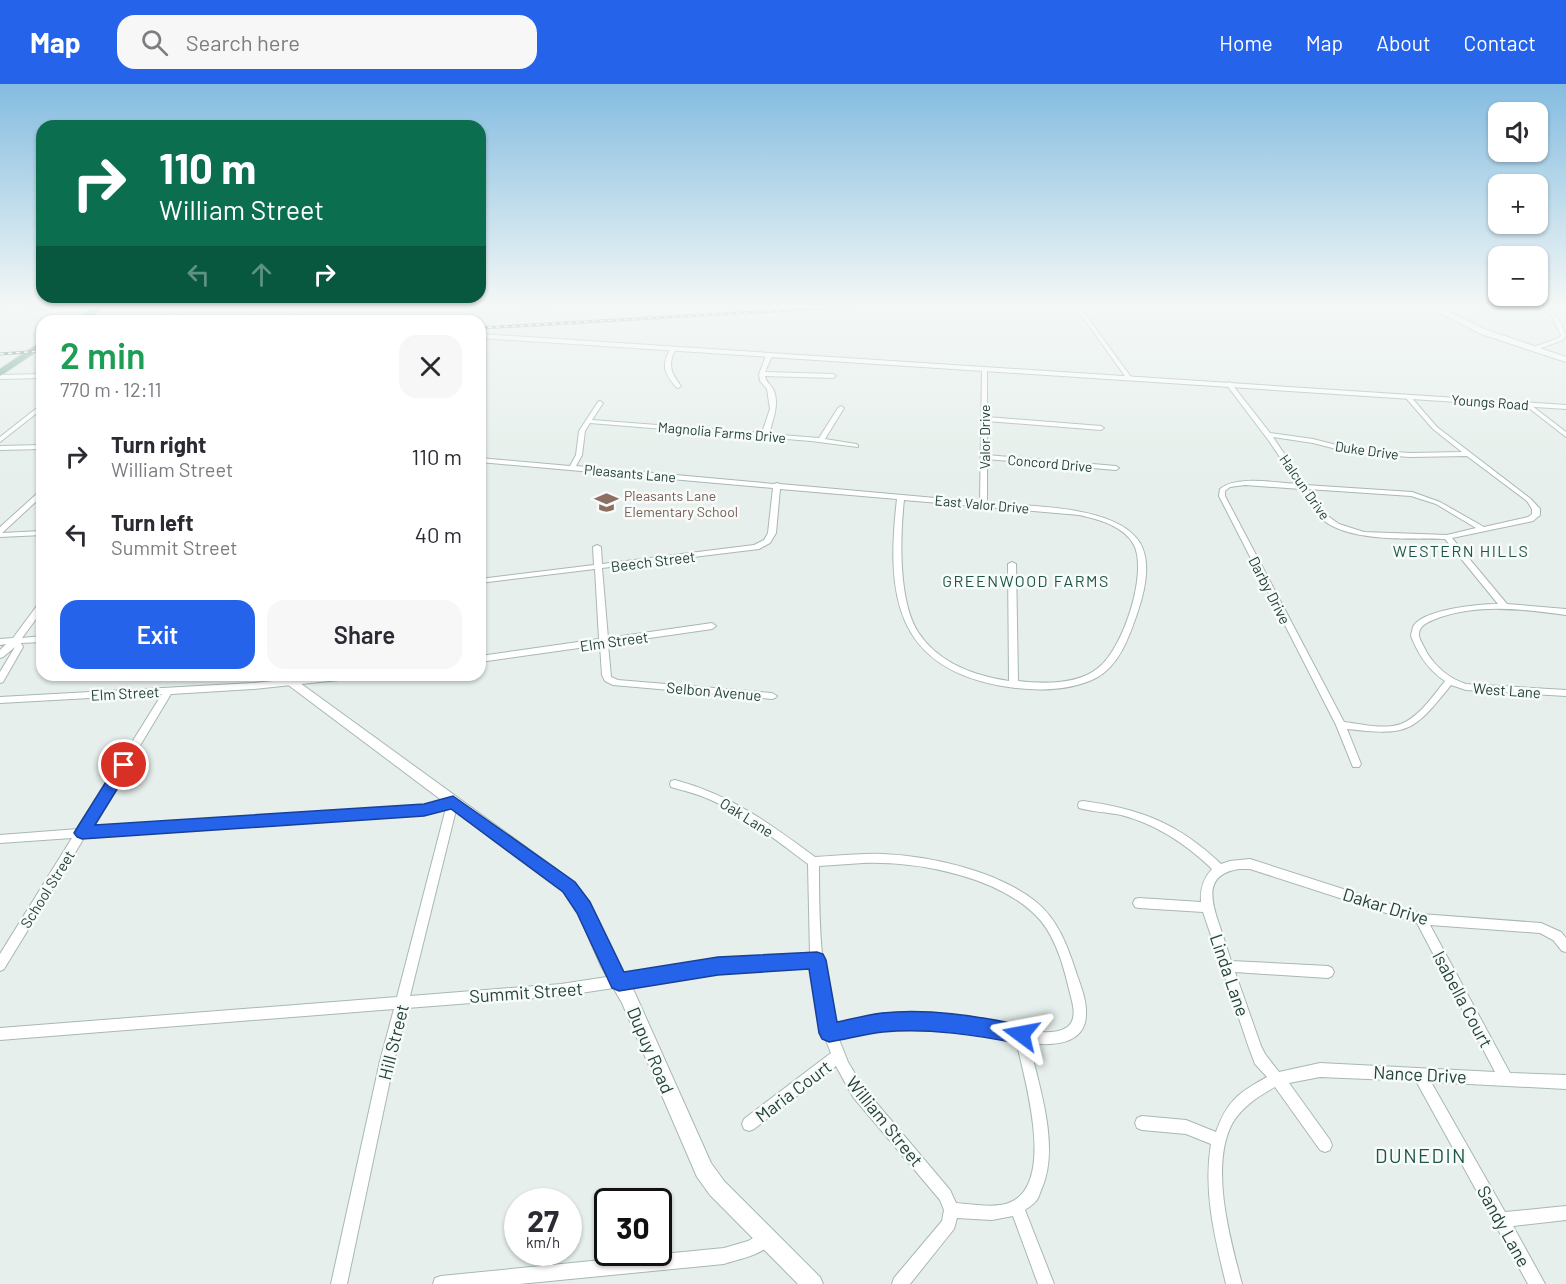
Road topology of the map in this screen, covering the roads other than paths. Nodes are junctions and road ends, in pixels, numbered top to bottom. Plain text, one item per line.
1 (18, 362) edge
2 (667, 362) edge
3 (767, 362) edge
4 (869, 362) edge
5 (1117, 362) edge
6 (985, 369) junction
7 (762, 374) junction
8 (0, 375) edge
9 (36, 376) edge
10 (833, 376) dead end
11 (1129, 378) junction
12 (1229, 384) junction
13 (678, 386) dead end
14 (1408, 397) junction
15 (600, 403) dead end
16 (1527, 404) junction
17 (1566, 407) edge
18 (842, 408) dead end
19 (36, 411) edge
20 (984, 419) junction
21 (588, 421) junction
22 (1101, 428) dead end
23 (765, 435) junction
24 (1269, 435) junction
25 (1566, 435) edge
26 (0, 440) edge
27 (821, 440) junction
28 (856, 446) dead end
29 (36, 447) edge
30 (0, 448) edge
31 (1467, 454) junction
32 (984, 458) junction
33 (486, 461) edge
34 (572, 468) junction
35 (1116, 468) dead end
36 (777, 485) junction
37 (1302, 486) junction
38 (817, 489) joint
39 (901, 497) junction
40 (36, 498) edge
41 (983, 504) junction
42 (1484, 530) junction
43 (0, 533) edge
44 (36, 533) edge
45 (1447, 537) junction
46 (597, 547) dead end
47 (1012, 564) dead end
48 (599, 567) junction
49 (486, 580) edge
50 (1504, 606) junction
51 (1566, 612) edge
52 (36, 613) edge
53 (712, 626) dead end
54 (36, 639) edge
55 (15, 641) junction
56 (0, 642) edge
57 (604, 642) junction
58 (0, 655) edge
59 (486, 658) edge
60 (0, 680) edge
61 (264, 681) edge
62 (288, 681) edge
63 (1449, 682) junction
64 (1014, 685) junction
65 (169, 690) junction
66 (1566, 693) edge
67 (772, 696) dead end
68 (0, 700) edge
69 (1341, 725) junction
70 (1356, 764) dead end
71 (675, 784) dead end
72 (453, 802) junction
73 (1083, 804) dead end
74 (82, 833) junction
75 (0, 839) edge
76 (813, 862) junction
77 (1219, 869) junction
78 (1138, 903) dead end
79 (1207, 907) junction
80 (1421, 919) junction
81 (1566, 947) edge
82 (817, 960) junction
83 (0, 965) edge
84 (1227, 966) junction
85 (1328, 972) dead end
86 (619, 982) junction
87 (403, 1001) junction
88 (829, 1033) junction
89 (0, 1034) edge
90 (1021, 1034) junction
91 (837, 1057) junction
92 (1419, 1074) junction
93 (1275, 1078) junction
94 (1506, 1079) junction
95 (1566, 1082) edge
96 (1142, 1123) dead end
97 (749, 1124) dead end
98 (1220, 1141) junction
99 (1325, 1145) dead end
100 (1017, 1207) junction
101 (951, 1210) junction
102 (1566, 1213) edge
103 (1501, 1220) junction
104 (766, 1238) junction
105 (339, 1284) edge
106 (441, 1284) edge
107 (813, 1284) edge
108 (900, 1284) edge
109 (1046, 1284) edge
110 (1234, 1284) edge
111 (1537, 1284) edge

1 - 8 main road
2 - 13 street
3 - 7 street
4 - 6 street, Youngs Road
5 - 11 street
6 - 11 street, Youngs Road
6 - 20 street, Valor Drive
7 - 10 street
7 - 23 street
8 - 9 street
11 - 12 street, Youngs Road
12 - 14 street, Youngs Road
12 - 24 street, Halcun Drive
14 - 16 street, Youngs Road
14 - 31 street, Halcun Drive
15 - 21 street
16 - 17 street, Youngs Road
16 - 25 street
18 - 27 street
19 - 26 street
20 - 22 street
20 - 32 street, Valor Drive
21 - 23 street, Magnolia Farms Drive
21 - 34 street
23 - 27 street, Magnolia Farms Drive
24 - 31 street, Duke Drive
24 - 37 street, Halcun Drive
27 - 28 street, Magnolia Farms Drive
29 - 30 street
31 - 42 street, Halcun Drive
32 - 35 street, Concord Drive
32 - 41 street, Valor Drive
33 - 34 street, Pleasants Lane
34 - 36 street, Pleasants Lane
36 - 38 street, Pleasants Lane
36 - 48 street, Beech Street
37 - 42 street
37 - 45 street, Halcun Drive
37 - 69 street, Darby Drive
38 - 39 street, East Valor Drive
39 - 41 street, East Valor Drive
39 - 64 street
40 - 43 street
41 - 64 street, East Valor Drive
42 - 45 street, Halcun Drive
43 - 44 street
45 - 50 street
46 - 48 street
47 - 64 street
48 - 49 street, Beech Street
48 - 57 street
50 - 51 street
50 - 63 street
52 - 55 street
53 - 57 street, Elm Street
54 - 55 street
55 - 56 street
55 - 58 street
55 - 60 street
57 - 59 street, Elm Street
57 - 67 street, Selbon Avenue
61 - 65 street, Elm Street
62 - 72 street, Dupuy Road
63 - 66 street, West Lane
63 - 69 street
65 - 68 street, Elm Street
65 - 74 street, School Street
69 - 70 street, Darby Drive
71 - 76 street, Oak Lane
72 - 74 street
72 - 86 street, Dupuy Road
72 - 87 street, Hill Street
73 - 77 street
74 - 75 street
74 - 83 street, School Street
76 - 82 street
76 - 90 street
77 - 79 street, Linda Lane
77 - 80 street, Dakar Drive
78 - 79 street
79 - 84 street, Linda Lane
80 - 81 street, Dakar Drive
80 - 94 street, Isabella Court
82 - 86 street, Summit Street
82 - 88 street, William Street
84 - 85 street
84 - 93 street, Linda Lane
86 - 87 street, Summit Street
86 - 104 street, Dupuy Road
87 - 89 street, Summit Street
87 - 105 street, Hill Street
88 - 90 street
88 - 91 street, William Street
90 - 100 street
91 - 97 street, Maria Court
91 - 101 street, William Street
92 - 93 street, Nance Drive
92 - 94 street, Nance Drive
92 - 103 street, Sandy Lane
93 - 98 street, Nance Drive
93 - 99 street, Linda Lane
94 - 95 street, Nance Drive
96 - 98 street
98 - 110 street, Nance Drive
100 - 101 street
100 - 109 street
101 - 108 street
102 - 103 street
103 - 111 street, Sandy Lane
104 - 106 street
104 - 107 street, Dupuy Road

